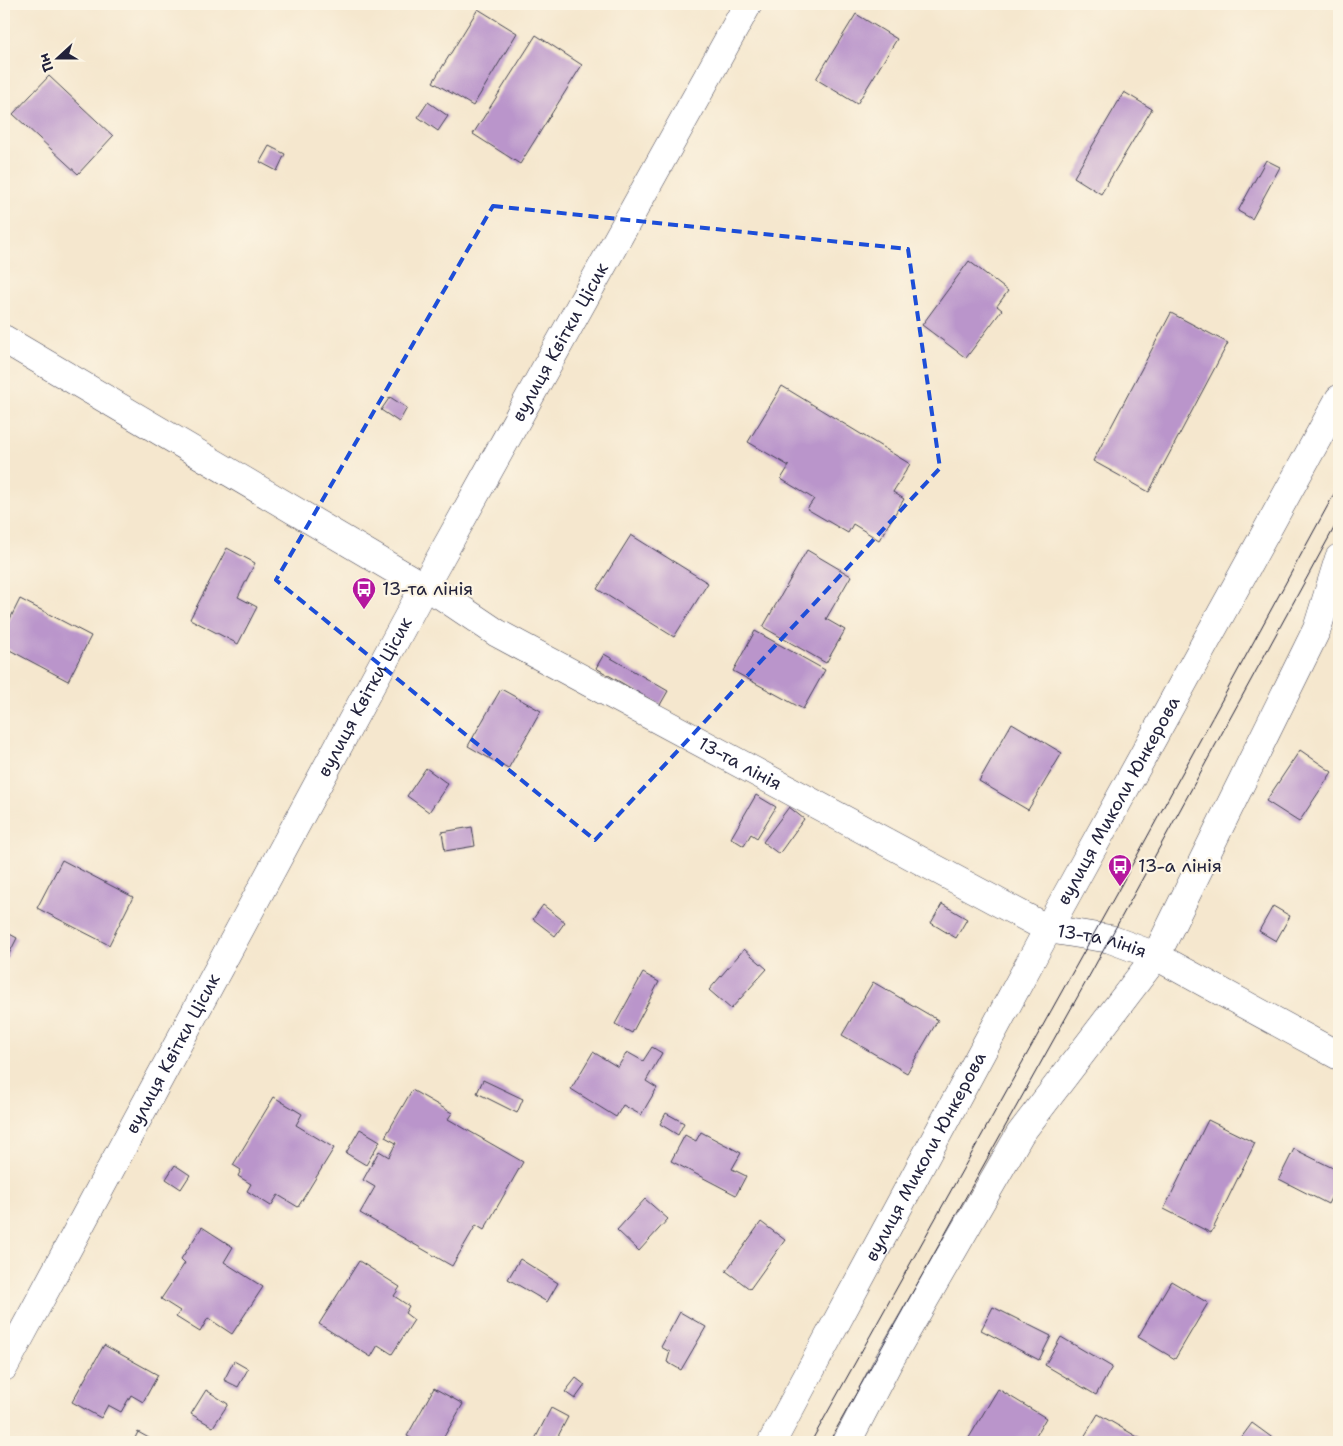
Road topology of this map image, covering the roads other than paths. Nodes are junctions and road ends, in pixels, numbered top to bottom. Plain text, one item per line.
1 (748, 4) edge
2 (4, 338) edge
3 (1339, 399) edge
4 (1339, 558) edge
5 (424, 587) junction
6 (1048, 929) junction
7 (1156, 956) junction
8 (1339, 1056) edge
9 (4, 1367) edge
10 (772, 1442) edge
11 (847, 1442) edge

1 - 5 street, вулиця Квітки Цісик
2 - 5 street, 13-та лінія
3 - 6 street, вулиця Миколи Юнкерова
4 - 7 street
5 - 6 street, 13-та лінія
5 - 9 street, вулиця Квітки Цісик
6 - 7 street, 13-та лінія
6 - 10 street, вулиця Миколи Юнкерова
7 - 8 street, 13-та лінія
7 - 11 street

